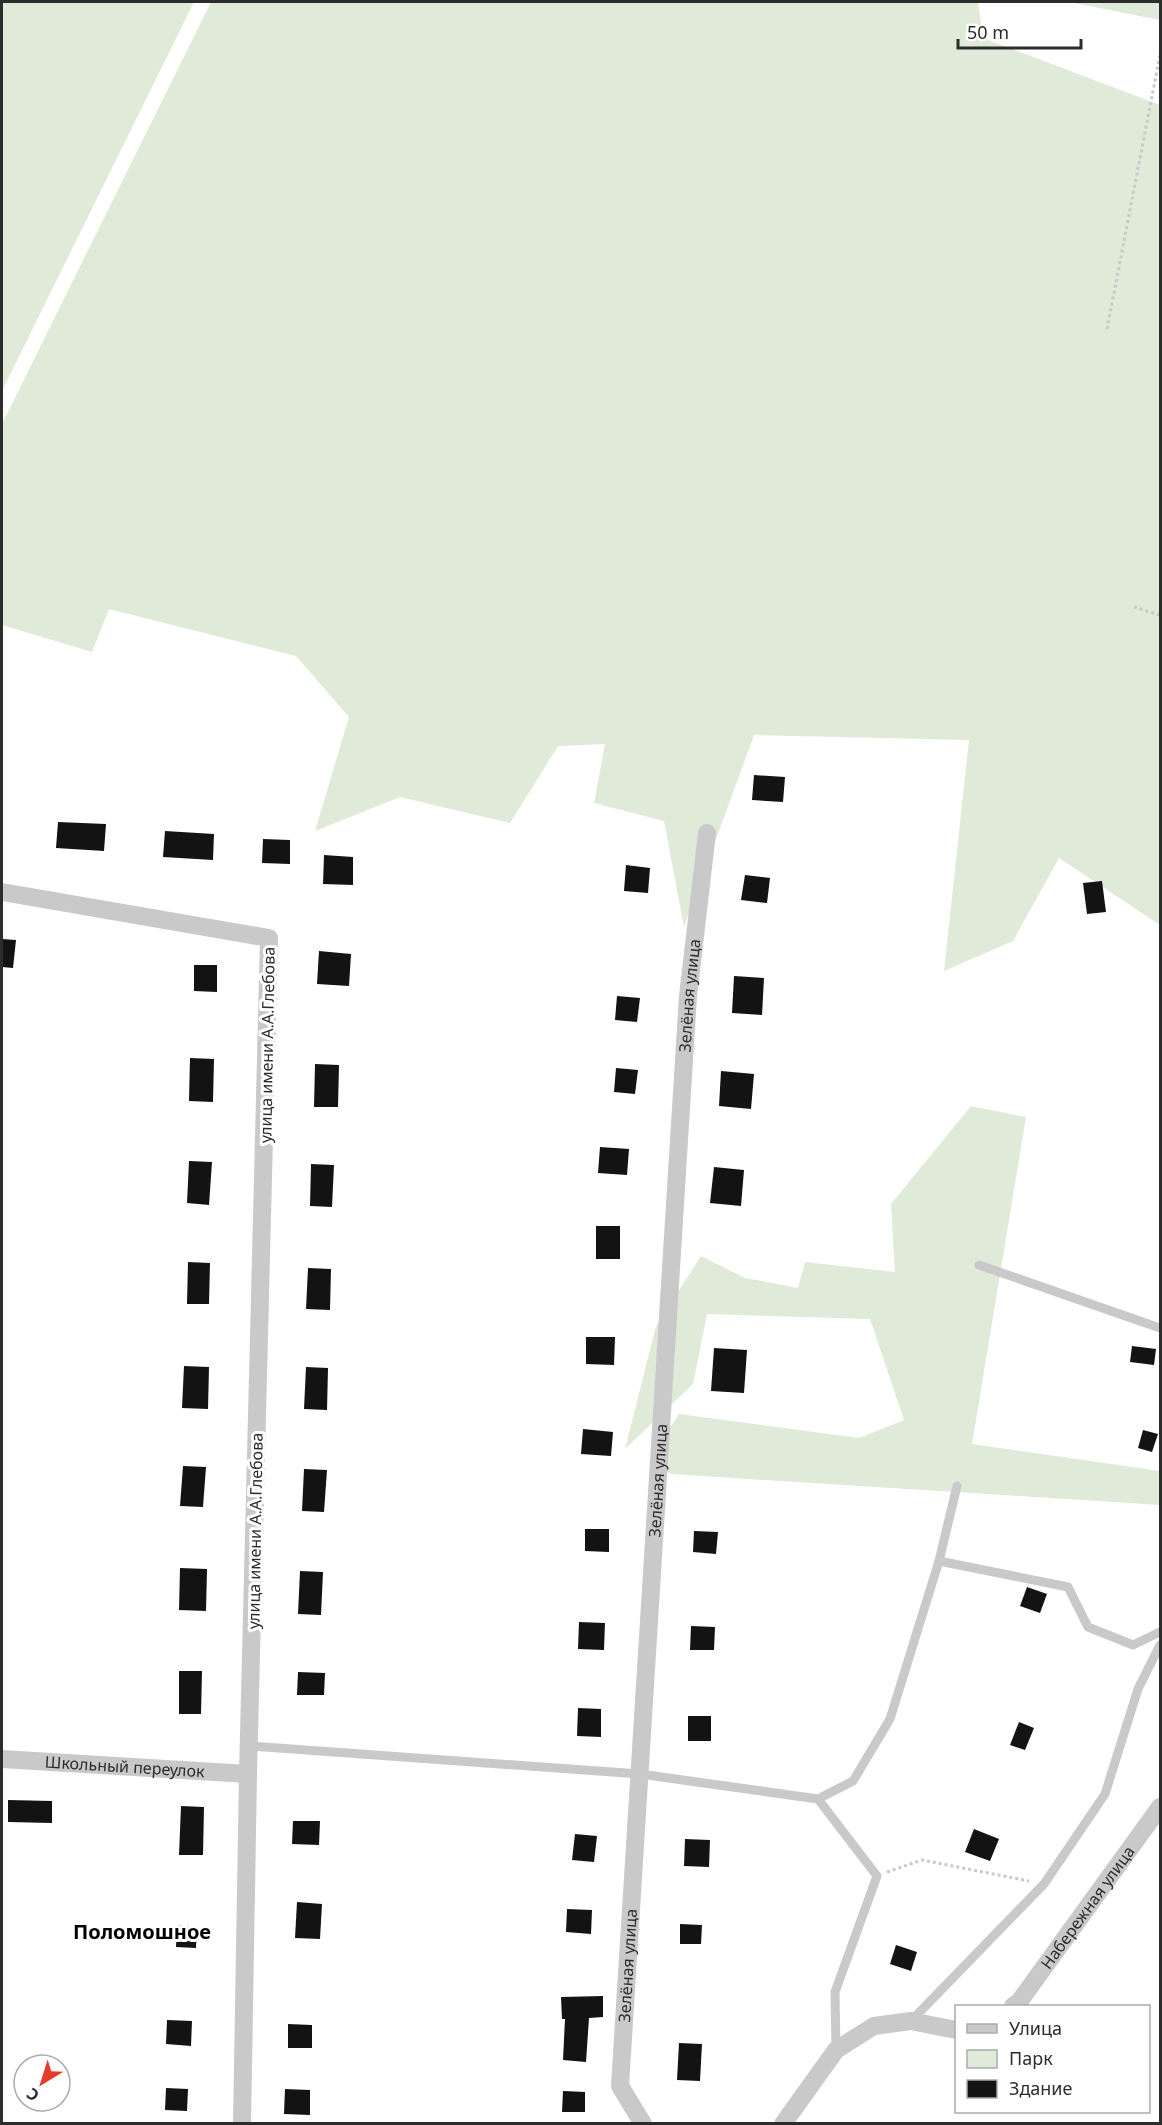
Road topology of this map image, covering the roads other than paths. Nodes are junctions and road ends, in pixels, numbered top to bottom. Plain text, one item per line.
1 (707, 833) dead end
2 (2, 892) edge
3 (979, 1265) dead end
4 (1161, 1328) edge
5 (957, 1486) dead end
6 (939, 1561) junction
7 (1161, 1632) edge
8 (1161, 1646) edge
9 (249, 1746) junction
10 (2, 1759) edge
11 (248, 1774) junction
12 (640, 1774) junction
13 (818, 1799) junction
14 (1161, 1807) edge
15 (1015, 2005) edge
16 (911, 2021) junction
17 (955, 2030) edge
18 (836, 2050) junction
19 (242, 2124) edge
20 (643, 2124) edge
21 (783, 2124) edge

1 - 12 street, Зелёная улица
2 - 9 street, улица имени А.А.Глебова
3 - 4 lane
5 - 6 lane
6 - 7 lane
6 - 13 lane
8 - 16 lane
9 - 11 street, улица имени А.А.Глебова
9 - 12 lane
10 - 11 street, Школьный переулок
11 - 19 street, улица имени А.А.Глебова
12 - 13 lane
12 - 20 street, Зелёная улица
13 - 18 lane
14 - 15 street, Набережная улица
16 - 17 street
16 - 18 street
18 - 21 street

